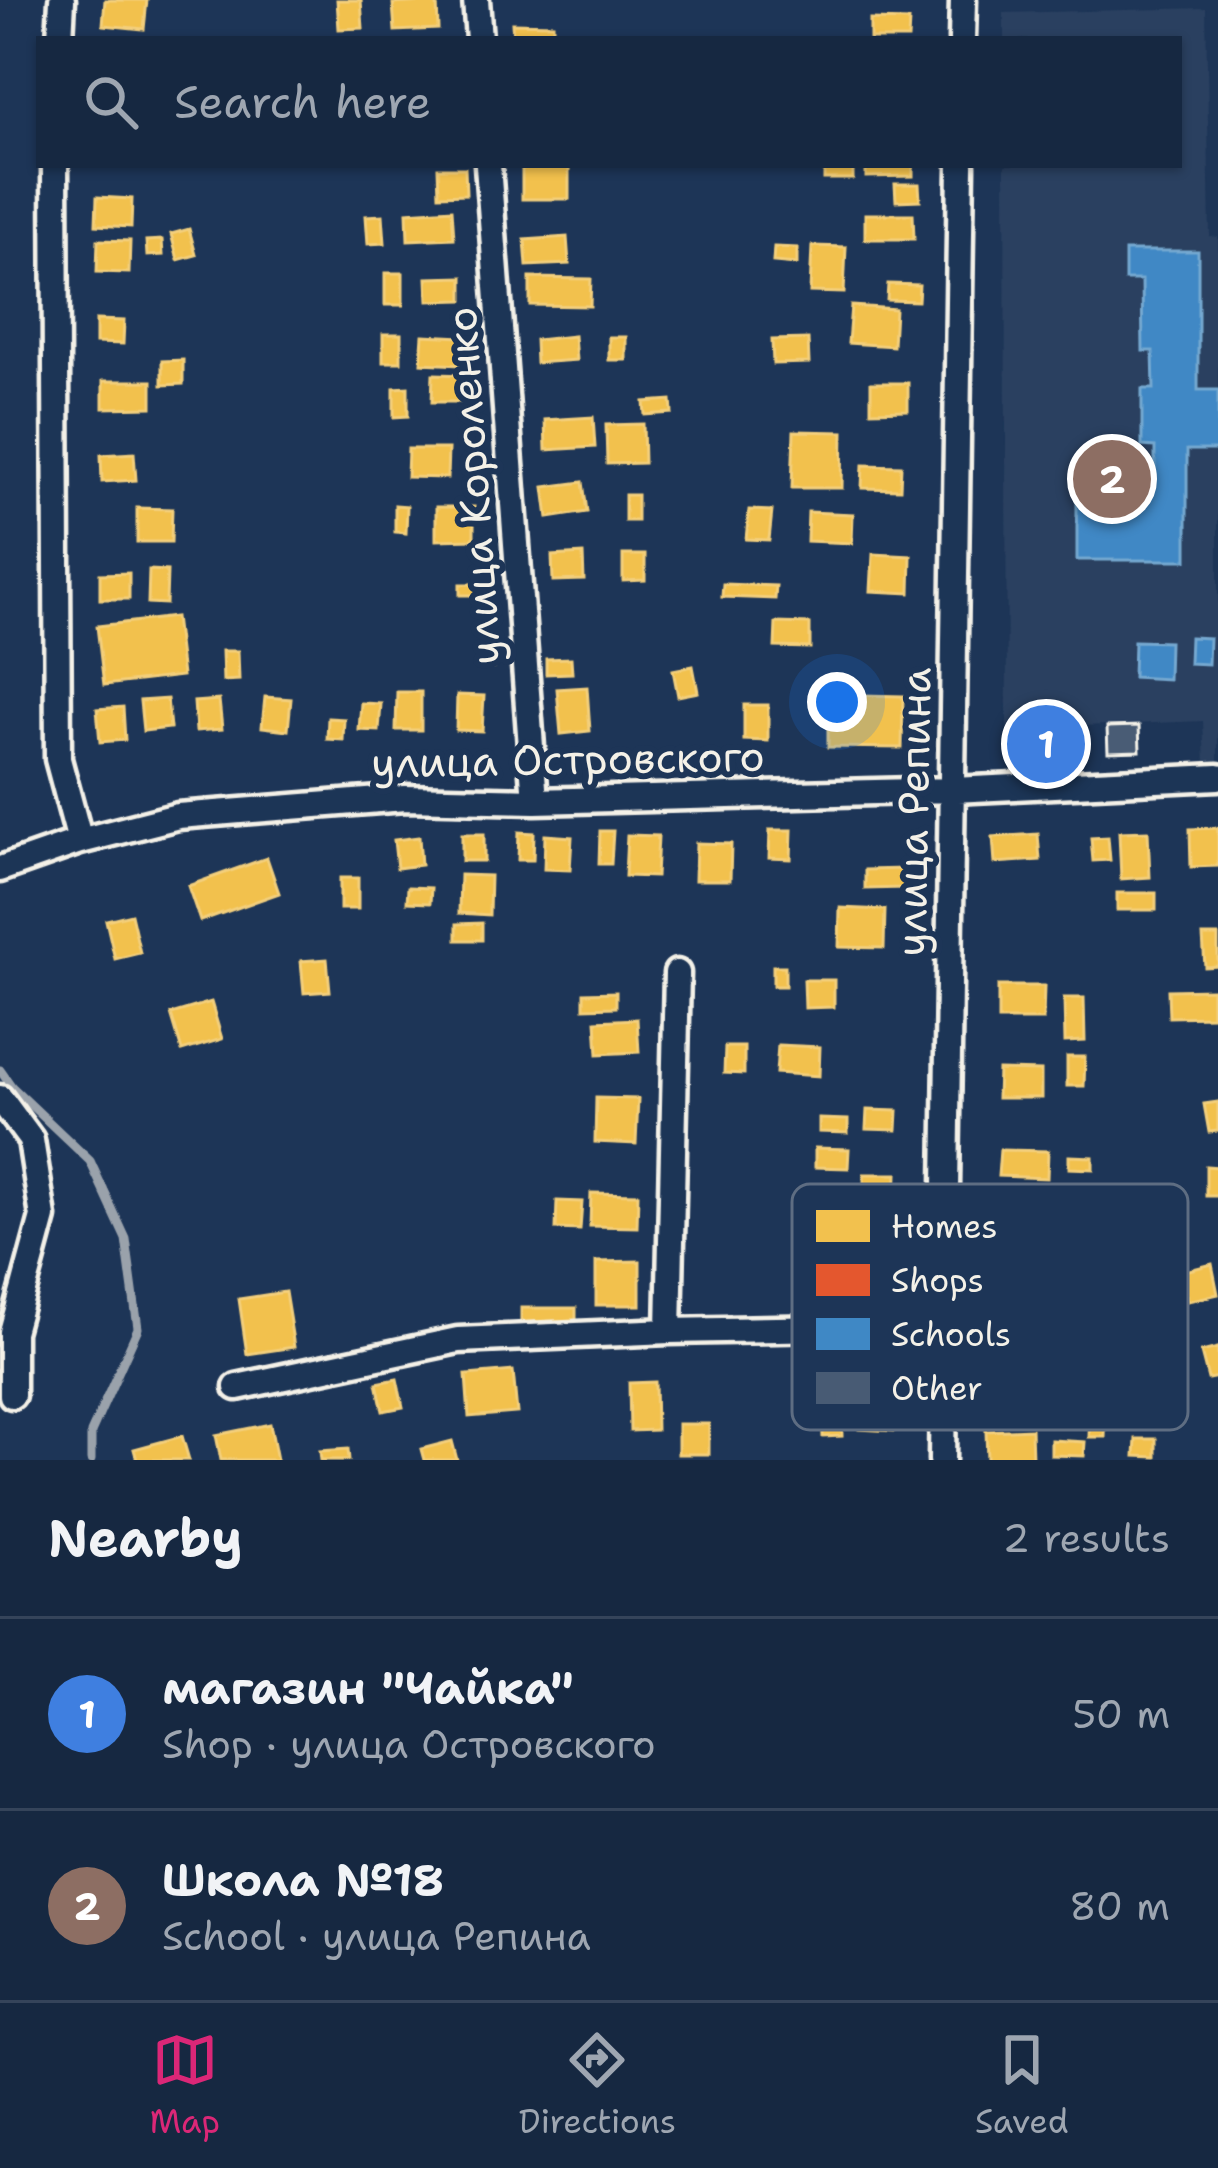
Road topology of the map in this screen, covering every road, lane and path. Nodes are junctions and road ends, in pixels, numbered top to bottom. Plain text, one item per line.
1 (62, 0) edge
2 (476, 0) edge
3 (963, 0) edge
4 (59, 36) edge
5 (479, 36) edge
6 (962, 36) edge
7 (55, 168) edge
8 (488, 168) edge
9 (961, 168) edge
10 (1218, 777) edge
11 (952, 790) junction
12 (535, 801) junction
13 (80, 841) junction
14 (0, 869) edge
15 (676, 973) dead end
16 (0, 1098) edge
17 (945, 1184) edge
18 (792, 1328) edge
19 (669, 1330) junction
20 (237, 1387) dead end
21 (12, 1395) dead end
22 (941, 1430) edge
23 (941, 1460) edge

1 - 4 street
2 - 5 street
3 - 6 street
7 - 13 street
8 - 12 street, улица Короленко
9 - 11 street, улица Репина
10 - 11 street, улица Островского
11 - 12 street, улица Островского
11 - 17 street, улица Репина
12 - 13 street, улица Островского
13 - 14 street, улица Островского
15 - 19 street
16 - 21 street
18 - 19 street
19 - 20 street
22 - 23 street, улица Репина

